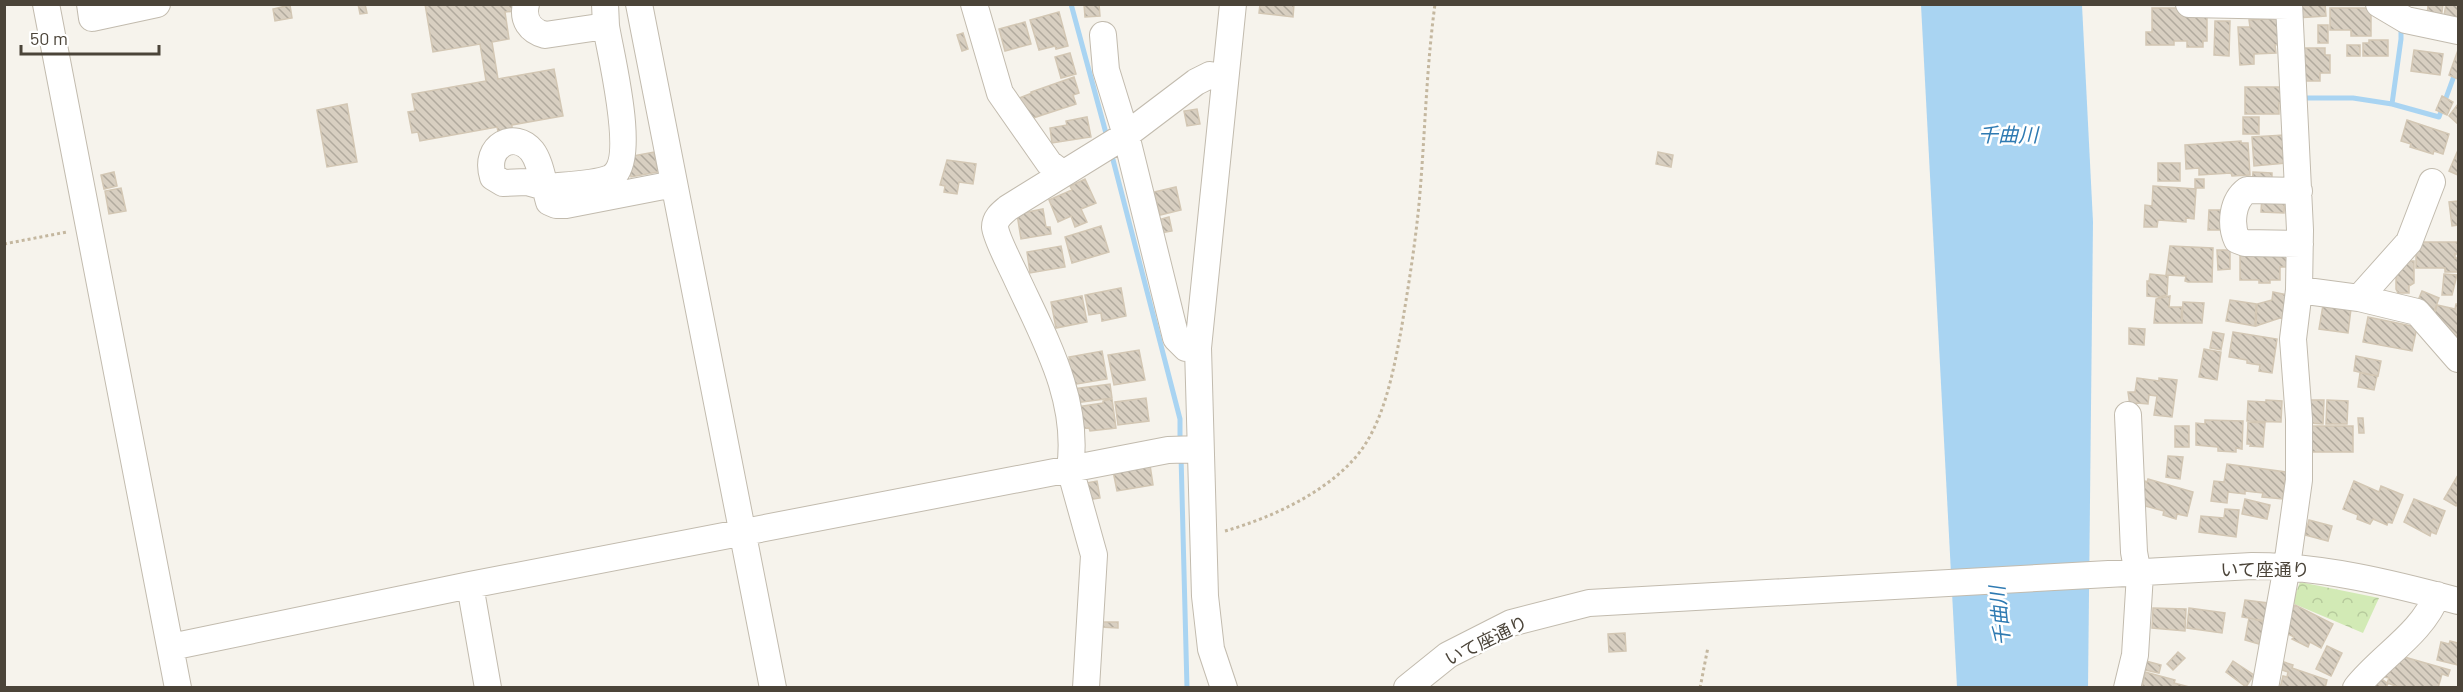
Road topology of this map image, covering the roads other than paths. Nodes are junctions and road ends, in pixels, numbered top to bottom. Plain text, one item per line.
1 (46, 4) edge
2 (90, 4) edge
3 (157, 4) edge
4 (526, 4) edge
5 (639, 4) edge
6 (974, 4) edge
7 (1233, 4) edge
8 (2189, 4) edge
9 (2379, 4) edge
10 (2289, 5) edge
11 (125, 8) edge
12 (605, 15) edge
13 (2458, 31) edge
14 (1103, 35) dead end
15 (1224, 76) junction
16 (1115, 142) junction
17 (1062, 173) junction
18 (2432, 182) dead end
19 (674, 184) junction
20 (2299, 191) junction
21 (2300, 244) junction
22 (2299, 290) junction
23 (2359, 298) junction
24 (1198, 348) junction
25 (2458, 359) edge
26 (2128, 415) dead end
27 (1185, 450) junction
28 (1070, 468) junction
29 (742, 533) junction
30 (2287, 566) junction
31 (2133, 574) junction
32 (470, 585) junction
33 (2448, 598) edge
34 (171, 647) junction
35 (178, 687) edge
36 (488, 687) edge
37 (773, 687) edge
38 (1086, 687) edge
39 (1224, 687) edge
40 (1407, 687) edge
41 (2127, 687) edge
42 (2265, 687) edge
43 (2356, 687) edge

1 - 34 street
2 - 11 street
3 - 11 street
4 - 12 street
5 - 19 street
6 - 17 street
7 - 15 street
8 - 10 street
9 - 13 street
10 - 20 street
12 - 19 street
14 - 16 street
15 - 16 street
15 - 24 street
16 - 17 street
16 - 24 street
17 - 28 street
18 - 23 street
19 - 29 street
20 - 21 street
20 - 21 street
21 - 22 street
22 - 23 street
22 - 30 street
23 - 25 street
24 - 27 street
26 - 31 street
27 - 28 street
27 - 39 street
28 - 29 street
28 - 38 street
29 - 32 street
29 - 37 street
30 - 31 street, いて座通り
30 - 33 street, いて座通り
30 - 42 street
31 - 40 street, いて座通り
31 - 41 street
32 - 34 street
32 - 36 street
33 - 43 street
34 - 35 street

